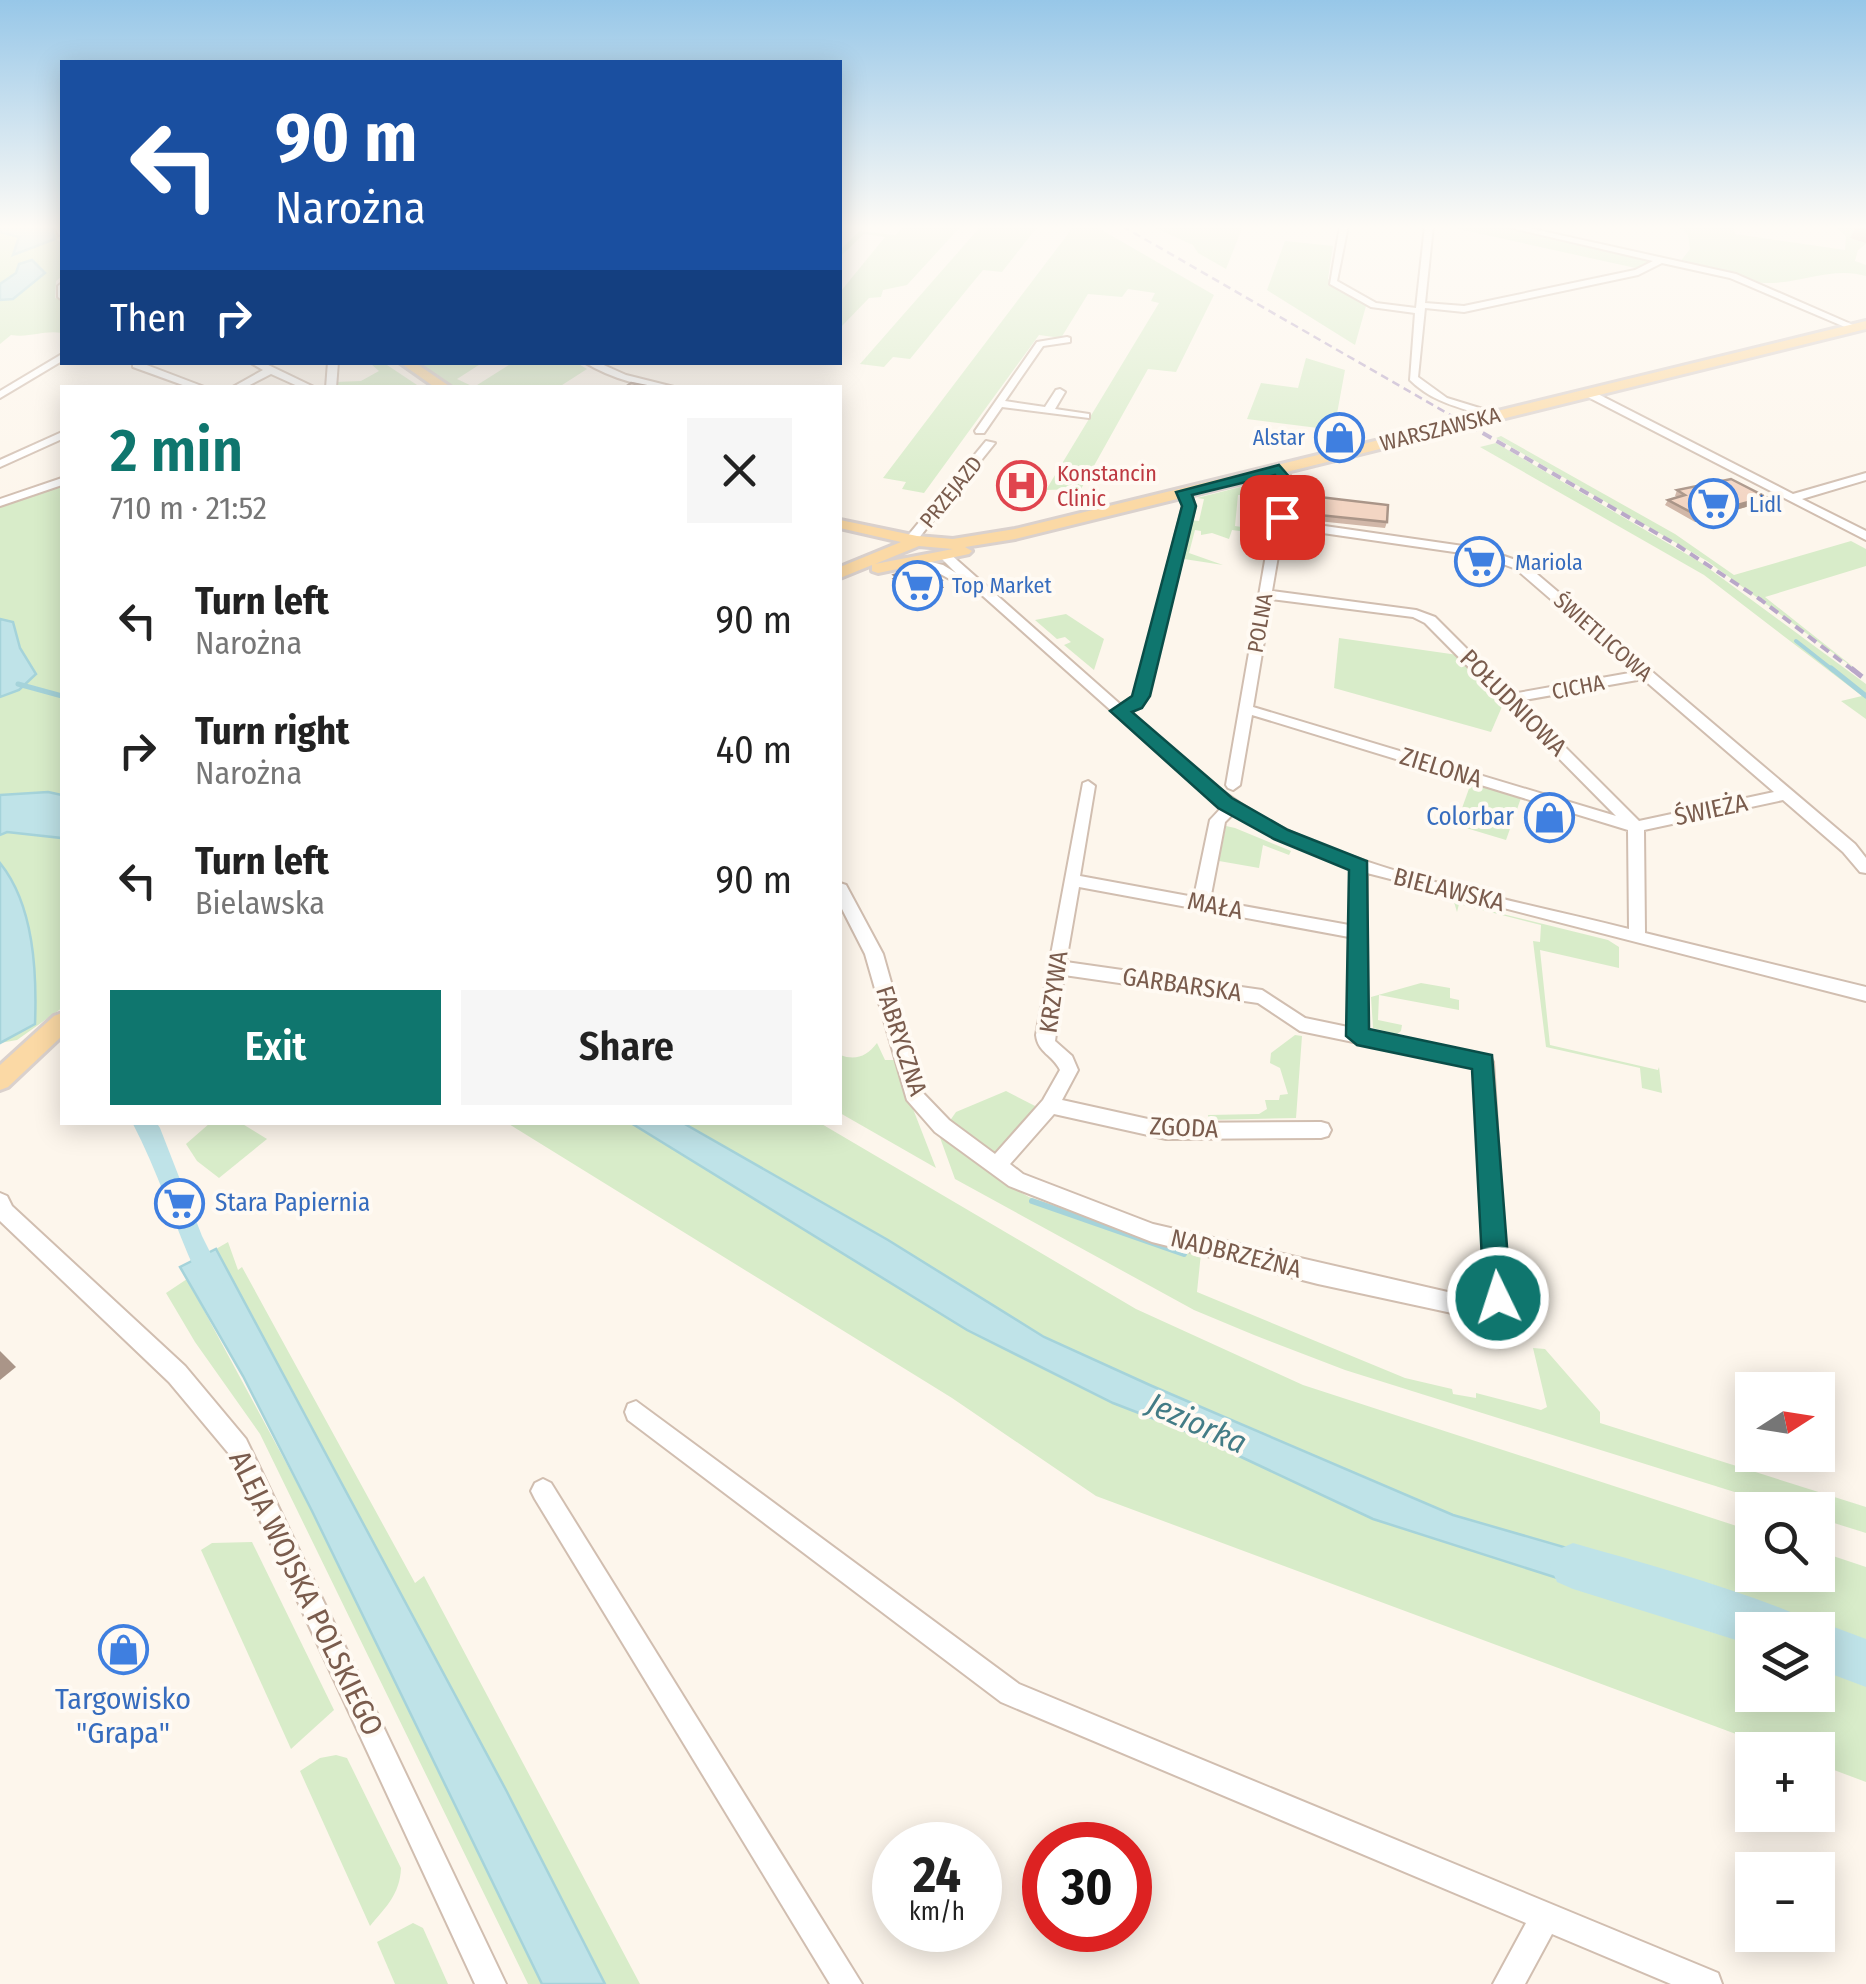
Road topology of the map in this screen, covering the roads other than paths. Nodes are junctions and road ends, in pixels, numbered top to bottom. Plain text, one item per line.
1 (1419, 319) edge
2 (1860, 327) edge
3 (1067, 340) dead end
4 (60, 358) edge
5 (136, 365) edge
6 (260, 365) edge
7 (410, 365) edge
8 (595, 365) edge
9 (270, 370) junction
10 (182, 381) junction
11 (173, 385) edge
12 (193, 385) edge
13 (242, 385) edge
14 (304, 385) edge
15 (441, 385) edge
16 (659, 385) edge
17 (1060, 392) dead end
18 (1588, 393) junction
19 (0, 395) edge
20 (1002, 404) junction
21 (1048, 410) junction
22 (1085, 416) dead end
23 (1494, 416) junction
24 (980, 431) dead end
25 (60, 436) edge
26 (990, 444) dead end
27 (0, 464) edge
28 (1279, 470) junction
29 (1866, 476) edge
30 (60, 482) edge
31 (1184, 492) junction
32 (1792, 498) junction
33 (0, 503) edge
34 (1285, 524) junction
35 (848, 527) edge
36 (1015, 534) junction
37 (1866, 536) edge
38 (913, 544) junction
39 (945, 556) junction
40 (915, 562) junction
41 (842, 573) edge
42 (842, 574) edge
43 (1266, 594) junction
44 (994, 599) junction
45 (1646, 674) junction
46 (1510, 700) junction
47 (1246, 709) junction
48 (1119, 711) junction
49 (1233, 785) dead end
50 (1088, 786) dead end
51 (1786, 794) junction
52 (1232, 807) junction
53 (1636, 827) junction
54 (1360, 866) junction
55 (1866, 868) edge
56 (1072, 880) junction
57 (842, 892) edge
58 (1202, 904) junction
59 (1358, 933) junction
60 (1637, 937) junction
61 (1056, 966) junction
62 (1866, 994) edge
63 (60, 1024) edge
64 (1357, 1036) junction
65 (32, 1047) junction
66 (0, 1063) edge
67 (0, 1080) edge
68 (1050, 1105) junction
69 (1321, 1130) dead end
70 (996, 1166) junction
71 (1, 1209) edge
72 (1488, 1304) joint
73 (636, 1412) dead end
74 (542, 1491) dead end
75 (1546, 1917) junction
76 (490, 1984) edge
77 (847, 1984) edge
78 (1508, 1984) edge
79 (1708, 1984) edge

1 - 23 street
2 - 18 main road, WARSZAWSKA
3 - 20 street
4 - 19 street
5 - 10 street
6 - 9 street
7 - 15 main road
8 - 16 street
9 - 13 street
9 - 14 street
10 - 11 street
10 - 12 street
17 - 21 street
18 - 23 main road, WARSZAWSKA
18 - 32 street
20 - 21 street
20 - 24 street
21 - 22 street
23 - 28 main road, WARSZAWSKA
25 - 27 street
26 - 38 street, PRZEJAZD
28 - 31 main road, WARSZAWSKA
28 - 34 street, POLNA
29 - 32 street
30 - 33 street
31 - 36 main road, WARSZAWSKA
31 - 48 street
32 - 37 street
34 - 43 street, POLNA
34 - 45 street, ŚWIETLICOWA
35 - 38 main road
36 - 38 main road, WARSZAWSKA
36 - 39 main road, WARSZAWSKA
38 - 39 main road
38 - 40 main road
38 - 41 main road, WARSZAWSKA
39 - 40 main road, WARSZAWSKA
39 - 44 street, BIELAWSKA
40 - 42 main road, WARSZAWSKA
40 - 44 street, BIELAWSKA
43 - 46 street, POŁUDNIOWA
43 - 47 street, POLNA
44 - 48 street, BIELAWSKA
45 - 46 street, CICHA
45 - 51 street, ŚWIETLICOWA
46 - 53 street, POŁUDNIOWA
47 - 49 street, POLNA
47 - 53 street, ZIELONA
48 - 52 street, BIELAWSKA
50 - 56 street, KRZYWA
51 - 53 street, ŚWIEŻA
51 - 55 street, ŚWIETLICOWA
52 - 54 street, BIELAWSKA
52 - 58 street
53 - 60 street
54 - 59 street
54 - 60 street, BIELAWSKA
56 - 58 street, MAŁA
56 - 61 street, KRZYWA
57 - 70 street, FABRYCZNA
58 - 59 street, MAŁA
59 - 64 street
60 - 62 street, BIELAWSKA
61 - 64 street, GARBARSKA
61 - 68 street, KRZYWA
63 - 65 main road
64 - 72 street, GARBARSKA
65 - 66 main road
65 - 67 main road
68 - 69 street, ZGODA
68 - 70 street, KRZYWA
70 - 72 street, NADBRZEŻNA
71 - 76 street, ALEJA WOJSKA POLSKIEGO
73 - 75 street
74 - 77 street
75 - 78 street
75 - 79 street

